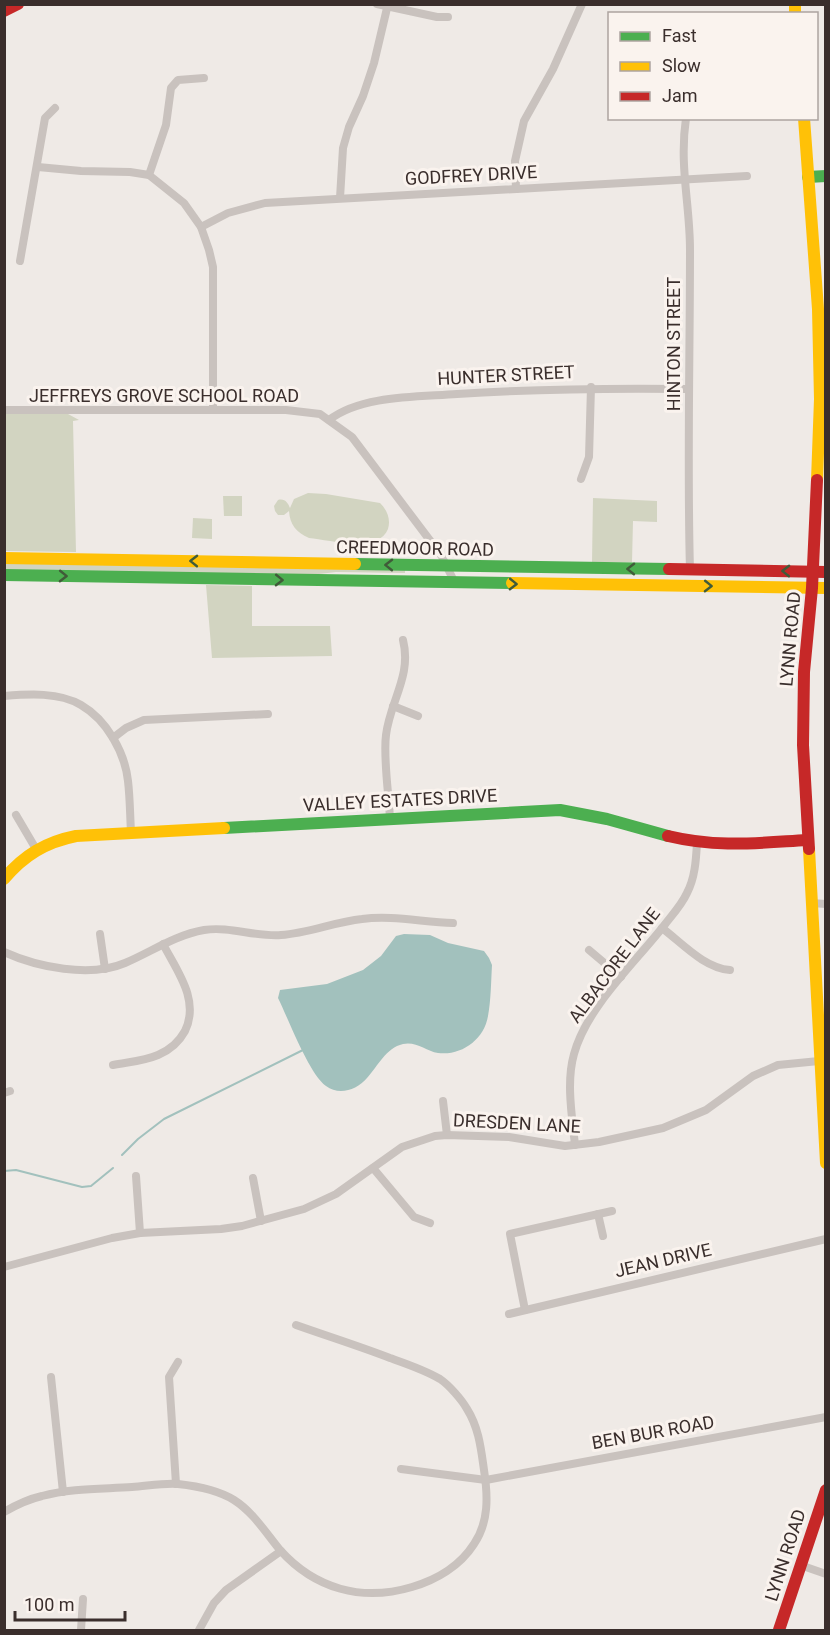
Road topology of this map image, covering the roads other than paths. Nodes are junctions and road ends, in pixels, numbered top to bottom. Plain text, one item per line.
1 (18, 4) edge
2 (377, 4) edge
3 (582, 4) edge
4 (388, 6) edge
5 (4, 11) edge
6 (448, 17) dead end
7 (204, 78) dead end
8 (55, 108) dead end
9 (686, 120) edge
10 (804, 120) edge
11 (38, 167) junction
12 (149, 176) junction
13 (747, 176) dead end
14 (825, 176) edge
15 (808, 177) junction
16 (683, 181) junction
17 (516, 189) junction
18 (340, 198) junction
19 (201, 227) junction
20 (20, 261) dead end
21 (591, 387) junction
22 (689, 389) junction
23 (823, 399) edge
24 (213, 409) junction
25 (4, 410) edge
26 (329, 420) junction
27 (581, 479) dead end
28 (4, 558) edge
29 (447, 567) junction
30 (690, 570) junction
31 (819, 572) edge
32 (4, 575) edge
33 (455, 583) junction
34 (812, 588) junction
35 (825, 588) edge
36 (403, 640) dead end
37 (4, 696) edge
38 (393, 706) junction
39 (268, 714) dead end
40 (418, 716) dead end
41 (113, 738) junction
42 (16, 815) dead end
43 (390, 819) junction
44 (131, 832) junction
45 (807, 840) junction
46 (697, 843) junction
47 (36, 849) junction
48 (4, 879) edge
49 (811, 903) junction
50 (825, 903) edge
51 (453, 923) dead end
52 (662, 928) junction
53 (100, 934) dead end
54 (163, 945) junction
55 (589, 950) dead end
56 (4, 952) edge
57 (105, 969) junction
58 (730, 970) dead end
59 (621, 977) junction
60 (822, 1060) edge
61 (113, 1065) dead end
62 (442, 1101) dead end
63 (447, 1135) junction
64 (574, 1145) junction
65 (825, 1163) edge
66 (373, 1168) junction
67 (136, 1176) dead end
68 (253, 1179) dead end
69 (612, 1211) dead end
70 (598, 1214) junction
71 (261, 1221) junction
72 (430, 1223) dead end
73 (140, 1233) junction
74 (603, 1236) dead end
75 (825, 1239) edge
76 (4, 1267) edge
77 (525, 1310) junction
78 (509, 1314) dead end
79 (296, 1325) dead end
80 (178, 1362) dead end
81 (51, 1377) dead end
82 (825, 1417) edge
83 (401, 1469) dead end
84 (486, 1480) junction
85 (176, 1484) junction
86 (825, 1490) edge
87 (63, 1492) junction
88 (4, 1512) edge
89 (281, 1551) junction
90 (800, 1565) junction
91 (825, 1574) edge
92 (83, 1599) dead end
93 (81, 1630) edge
94 (199, 1630) edge
95 (779, 1630) edge

1 - 5 main road
2 - 4 street
3 - 17 street
4 - 6 street
4 - 18 street
7 - 12 street
8 - 11 street
9 - 16 street, HINTON STREET
10 - 15 main road, LYNN ROAD
11 - 12 street
11 - 20 street
12 - 19 street
13 - 16 street, GODFREY DRIVE
14 - 15 main road
15 - 23 main road, LYNN ROAD
16 - 17 street, GODFREY DRIVE
16 - 22 street, HINTON STREET
17 - 18 street, GODFREY DRIVE
18 - 19 street, GODFREY DRIVE
19 - 24 street
21 - 22 street, HUNTER STREET
21 - 26 street, HUNTER STREET
21 - 27 street
22 - 30 street, HINTON STREET
23 - 31 main road, LYNN ROAD
24 - 25 street, JEFFREYS GROVE SCHOOL ROAD
24 - 26 street, JEFFREYS GROVE SCHOOL ROAD
26 - 29 street, JEFFREYS GROVE SCHOOL ROAD
29 -> 28 main road, CREEDMOOR ROAD
30 -> 29 main road, CREEDMOOR ROAD
29 - 33 street, JEFFREYS GROVE SCHOOL ROAD
31 -> 30 main road, CREEDMOOR ROAD
31 - 34 main road, LYNN ROAD
32 -> 33 main road, CREEDMOOR ROAD
33 -> 34 main road, CREEDMOOR ROAD
34 - 35 main road, CREEDMOOR ROAD
34 - 45 main road, LYNN ROAD
36 - 38 street
37 - 41 street
38 - 40 street
38 - 43 street
39 - 41 street
41 - 44 street
42 - 47 street
43 - 44 main road, VALLEY ESTATES DRIVE
43 - 46 main road, VALLEY ESTATES DRIVE
44 - 47 main road, VALLEY ESTATES DRIVE
45 - 46 main road, VALLEY ESTATES DRIVE
45 - 49 main road, LYNN ROAD
46 - 52 street, ALBACORE LANE
47 - 48 main road, VALLEY ESTATES DRIVE
49 - 50 street
49 - 60 main road, LYNN ROAD
51 - 54 street
52 - 58 street
52 - 59 street, ALBACORE LANE
53 - 57 street
54 - 57 street
54 - 61 street
55 - 59 street
56 - 57 street
59 - 64 street, ALBACORE LANE
60 - 64 street, DRESDEN LANE
60 - 65 main road, LYNN ROAD
62 - 63 street
63 - 64 street, DRESDEN LANE
63 - 66 street, DRESDEN LANE
66 - 71 street, DRESDEN LANE
66 - 72 street
67 - 73 street
68 - 71 street
69 - 70 street
70 - 74 street
70 - 77 street
71 - 73 street, DRESDEN LANE
73 - 76 street, DRESDEN LANE
75 - 77 street, JEAN DRIVE
77 - 78 street, JEAN DRIVE
79 - 84 street
80 - 85 street
81 - 87 street
82 - 84 street, BEN BUR ROAD
83 - 84 street, BEN BUR ROAD
84 - 89 street
85 - 87 street
85 - 89 street
86 - 90 main road, LYNN ROAD
87 - 88 street
89 - 94 street
90 - 91 street
90 - 95 main road, LYNN ROAD
92 - 93 street

